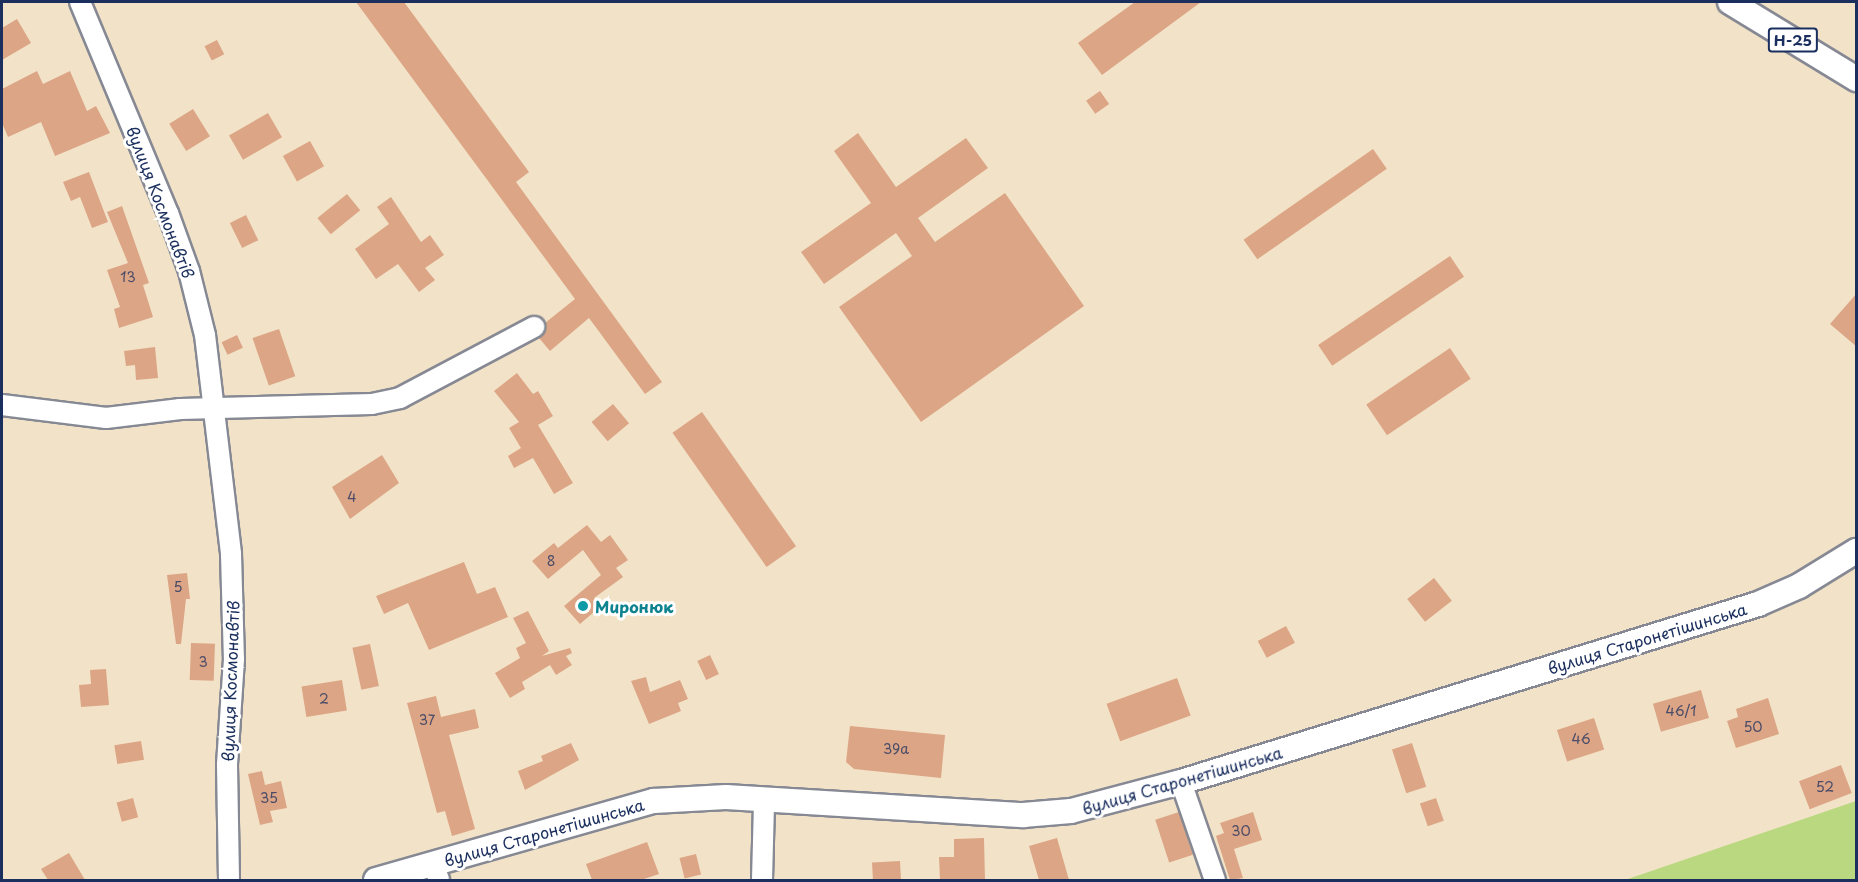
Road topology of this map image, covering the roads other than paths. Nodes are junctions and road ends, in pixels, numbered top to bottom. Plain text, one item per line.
1 (80, 2) edge
2 (1730, 2) edge
3 (1857, 79) edge
4 (534, 327) dead end
5 (2, 405) edge
6 (212, 410) junction
7 (1857, 552) edge
8 (1181, 782) junction
9 (764, 801) junction
10 (436, 872) edge
11 (229, 880) edge
12 (376, 880) edge
13 (762, 880) edge
14 (1215, 880) edge

1 - 6 street, вулиця Космонавтів
2 - 3 main road, Н-25
4 - 6 street
5 - 6 street
6 - 11 street, вулиця Космонавтів
7 - 8 main road, вулиця Старонетішинська
8 - 9 main road, вулиця Старонетішинська
8 - 14 street
9 - 10 main road, вулиця Старонетішинська
9 - 13 street
10 - 12 main road, вулиця Старонетішинська

